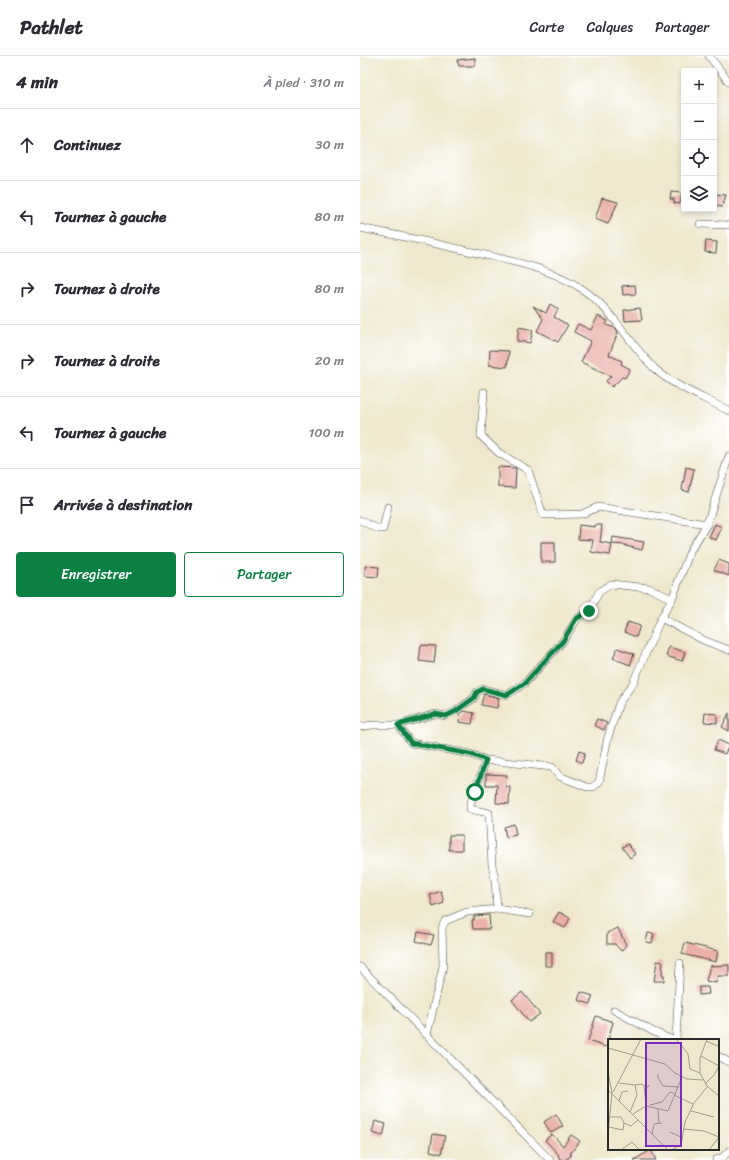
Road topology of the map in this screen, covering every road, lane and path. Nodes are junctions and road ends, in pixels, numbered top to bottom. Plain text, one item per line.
1 (709, 56) edge
2 (728, 79) edge
3 (700, 224) dead end
4 (729, 225) edge
5 (360, 228) edge
6 (484, 392) dead end
7 (729, 411) edge
8 (729, 456) edge
9 (388, 507) dead end
10 (360, 520) edge
11 (707, 524) junction
12 (672, 599) junction
13 (661, 618) junction
14 (729, 650) edge
15 (398, 725) junction
16 (360, 727) edge
17 (486, 760) junction
18 (496, 909) junction
19 (530, 914) dead end
20 (680, 962) dead end
21 (360, 967) edge
22 (614, 1010) dead end
23 (427, 1035) junction
24 (670, 1039) edge
25 (676, 1039) edge
26 (719, 1057) edge
27 (729, 1062) edge
28 (729, 1151) edge
29 (550, 1160) edge
30 (716, 1160) edge

1 - 2 street
3 - 4 street
5 - 7 street
6 - 11 street
8 - 11 street
9 - 10 street
11 - 12 street
12 - 13 street
12 - 15 street
13 - 14 street
13 - 17 street
15 - 16 street
15 - 17 street
17 - 18 street
18 - 19 street
18 - 23 street
20 - 25 street
21 - 23 street
22 - 24 street
23 - 29 street
26 - 27 street
28 - 30 street

